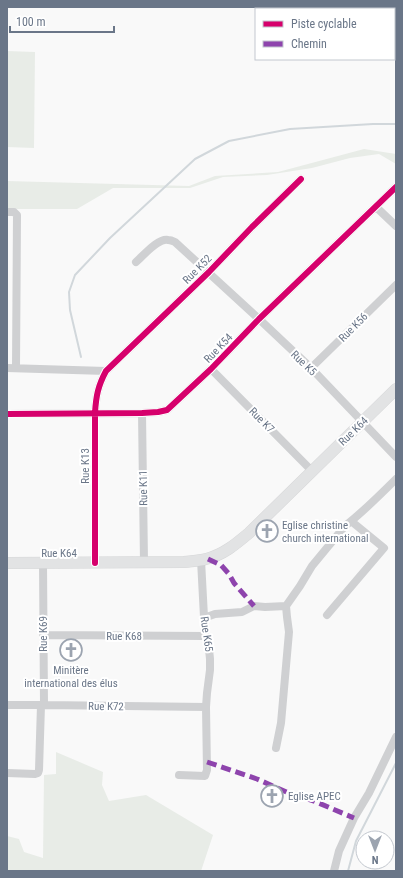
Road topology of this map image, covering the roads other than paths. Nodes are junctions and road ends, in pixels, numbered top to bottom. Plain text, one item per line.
1 (301, 179) dead end
2 (396, 187) edge
3 (376, 207) junction
4 (7, 212) edge
5 (396, 226) edge
6 (136, 262) dead end
7 (209, 272) junction
8 (396, 285) edge
9 (259, 319) junction
10 (7, 368) edge
11 (16, 368) junction
12 (311, 368) junction
13 (211, 369) junction
14 (106, 371) junction
15 (396, 389) edge
16 (95, 413) junction
17 (142, 413) junction
18 (7, 414) edge
19 (362, 421) junction
20 (396, 457) edge
21 (312, 471) junction
22 (396, 479) edge
23 (351, 521) junction
24 (201, 560) junction
25 (144, 562) junction
26 (7, 563) edge
27 (43, 563) junction
28 (95, 563) junction
29 (286, 606) junction
30 (327, 615) dead end
31 (204, 618) junction
32 (43, 635) junction
33 (205, 636) junction
34 (7, 705) edge
35 (42, 705) junction
36 (206, 707) junction
37 (396, 737) edge
38 (276, 748) dead end
39 (7, 773) edge
40 (179, 775) dead end
41 (334, 871) edge

1 - 7 street, Rue K52
2 - 3 street, Rue K54
3 - 5 street
3 - 9 street, Rue K54
4 - 11 street
6 - 7 street, Rue K5
7 - 9 street, Rue K5
7 - 14 street, Rue K52
8 - 12 street, Rue K56
9 - 12 street, Rue K5
9 - 13 street, Rue K54
10 - 11 street
11 - 14 street
12 - 19 street, Rue K5
13 - 17 street, Rue K54
13 - 21 street, Rue K7
14 - 16 street, Rue K13
15 - 19 street, Rue K64
16 - 17 street, Rue K54
16 - 18 street, Rue K54
16 - 28 street, Rue K13
17 - 25 street, Rue K11
19 - 20 street, Rue K5
19 - 21 street, Rue K64
21 - 24 street, Rue K64
22 - 23 street
23 - 29 street
23 - 30 street
24 - 25 street, Rue K64
24 - 31 street, Rue K65
25 - 28 street, Rue K64
26 - 27 street, Rue K64
27 - 28 street, Rue K64
27 - 32 street, Rue K69
29 - 31 street
29 - 38 street
31 - 33 street, Rue K65
32 - 33 street, Rue K68
32 - 35 street, Rue K69
33 - 36 street, Rue K65
34 - 35 street, Rue K72
35 - 36 street, Rue K72
35 - 39 street, Rue K69
36 - 40 street, Rue K65
37 - 41 street

